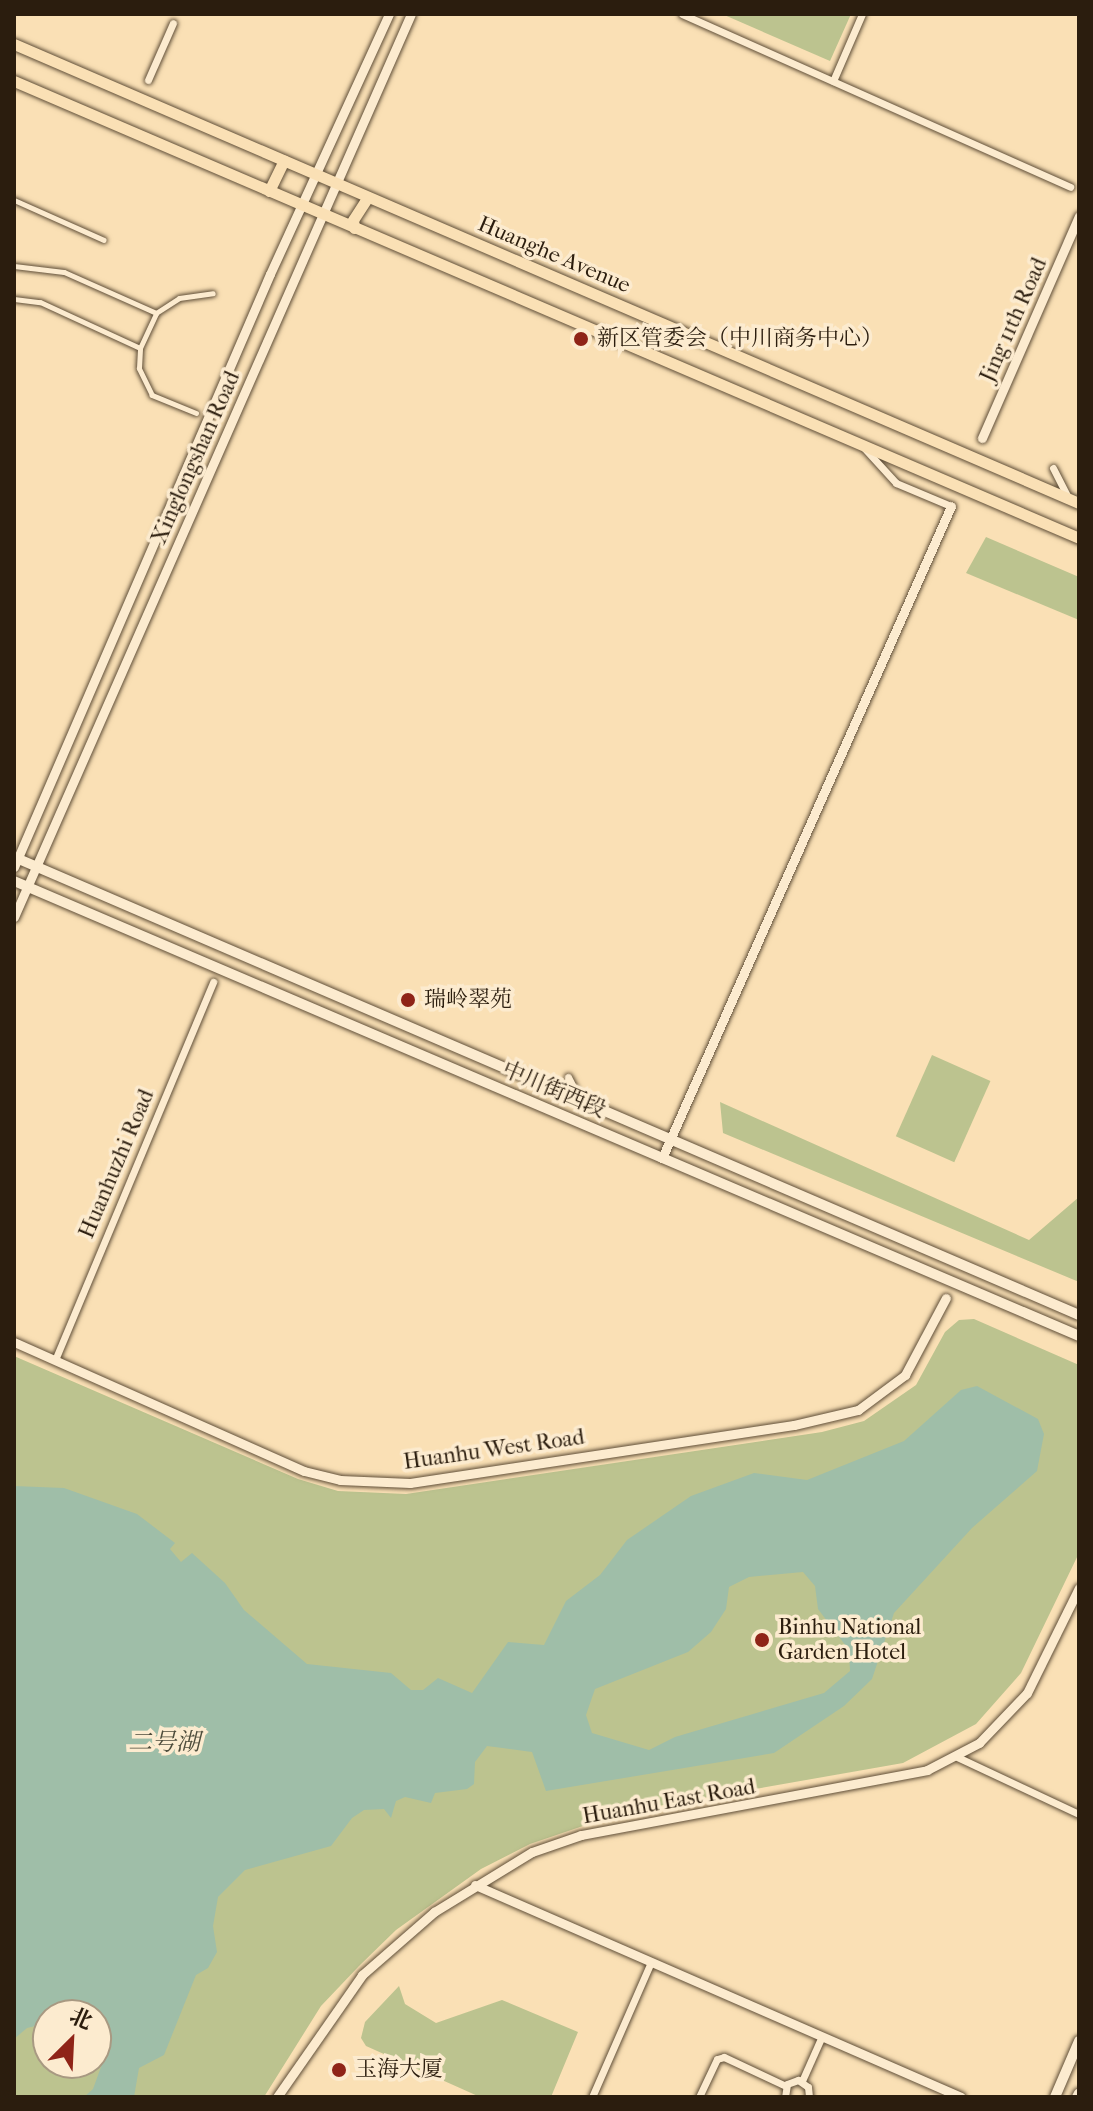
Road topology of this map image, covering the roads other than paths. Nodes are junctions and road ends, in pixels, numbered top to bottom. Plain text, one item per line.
1 (389, 14) edge
2 (411, 14) edge
3 (682, 14) edge
4 (862, 14) edge
5 (173, 23) dead end
6 (14, 44) edge
7 (148, 80) dead end
8 (14, 81) edge
9 (833, 81) junction
10 (331, 140) junction
11 (349, 147) junction
12 (284, 160) junction
13 (314, 174) junction
14 (334, 182) junction
15 (1070, 187) dead end
16 (269, 191) junction
17 (368, 197) junction
18 (14, 200) edge
19 (300, 205) junction
20 (320, 213) junction
21 (1079, 216) edge
22 (354, 228) junction
23 (290, 237) junction
24 (104, 240) dead end
25 (310, 245) junction
26 (14, 266) edge
27 (213, 293) dead end
28 (14, 299) edge
29 (156, 313) junction
30 (140, 348) junction
31 (196, 413) dead end
32 (982, 438) dead end
33 (861, 445) junction
34 (1053, 468) dead end
35 (1074, 500) edge
36 (951, 506) joint
37 (1079, 538) edge
38 (15, 861) edge
39 (35, 866) junction
40 (14, 881) edge
41 (26, 887) junction
42 (14, 917) edge
43 (213, 982) dead end
44 (568, 1077) dead end
45 (580, 1101) junction
46 (670, 1139) junction
47 (662, 1158) junction
48 (946, 1298) dead end
49 (1079, 1315) edge
50 (1079, 1336) edge
51 (14, 1342) edge
52 (55, 1360) junction
53 (1079, 1588) edge
54 (955, 1756) junction
55 (1079, 1814) edge
56 (475, 1885) junction
57 (651, 1962) junction
58 (822, 2036) junction
59 (1079, 2041) edge
60 (802, 2081) junction
61 (786, 2086) junction
62 (700, 2095) edge
63 (277, 2097) edge
64 (592, 2097) edge
65 (712, 2097) edge
66 (785, 2097) edge
67 (809, 2097) edge
68 (961, 2097) edge
69 (1055, 2097) edge

1 - 10 street, Xinglongshan Road
2 - 11 street, Xinglongshan Road
3 - 9 street
4 - 9 street
5 - 7 street
6 - 12 main road, Huanghe Avenue
8 - 16 main road
9 - 15 street
10 - 11 street
10 - 13 street, Xinglongshan Road
11 - 14 street, Xinglongshan Road
12 - 13 main road, Huanghe Avenue
12 - 16 main road
13 - 14 main road, Huanghe Avenue
13 - 19 street, Xinglongshan Road
14 - 17 main road, Huanghe Avenue
14 - 20 street, Xinglongshan Road
16 - 19 main road
17 - 22 main road
17 - 35 main road, Huanghe Avenue
18 - 24 street
19 - 20 main road
19 - 23 street, Xinglongshan Road
20 - 22 main road
20 - 25 street, Xinglongshan Road
21 - 32 street, Jing 11th Road
22 - 33 main road
23 - 25 street
23 - 38 street, Xinglongshan Road
25 - 39 street, Xinglongshan Road
26 - 29 street
27 - 29 street
28 - 30 street
29 - 30 street
30 - 31 street
33 - 36 street
33 - 37 main road
34 - 35 street
36 - 46 street
38 - 39 main road, 中川街西段
39 - 41 street, Xinglongshan Road
39 - 45 main road, 中川街西段
40 - 41 main road, 中川街西段
41 - 42 street, Xinglongshan Road
41 - 47 main road, 中川街西段
43 - 52 street, Huanhuzhi Road
44 - 45 street
45 - 46 main road, 中川街西段
46 - 47 street
46 - 49 main road, 中川街西段
47 - 50 main road, 中川街西段
48 - 52 street, Huanhu West Road
51 - 52 street, Huanhu West Road
53 - 54 street, Huanhu East Road
54 - 55 street
54 - 56 street, Huanhu East Road
56 - 57 street
56 - 63 street, Huanhu East Road
57 - 58 street
57 - 64 street
58 - 60 street
58 - 68 street
59 - 69 main road
60 - 61 street
60 - 67 street
61 - 62 street
61 - 66 street
62 - 65 street

